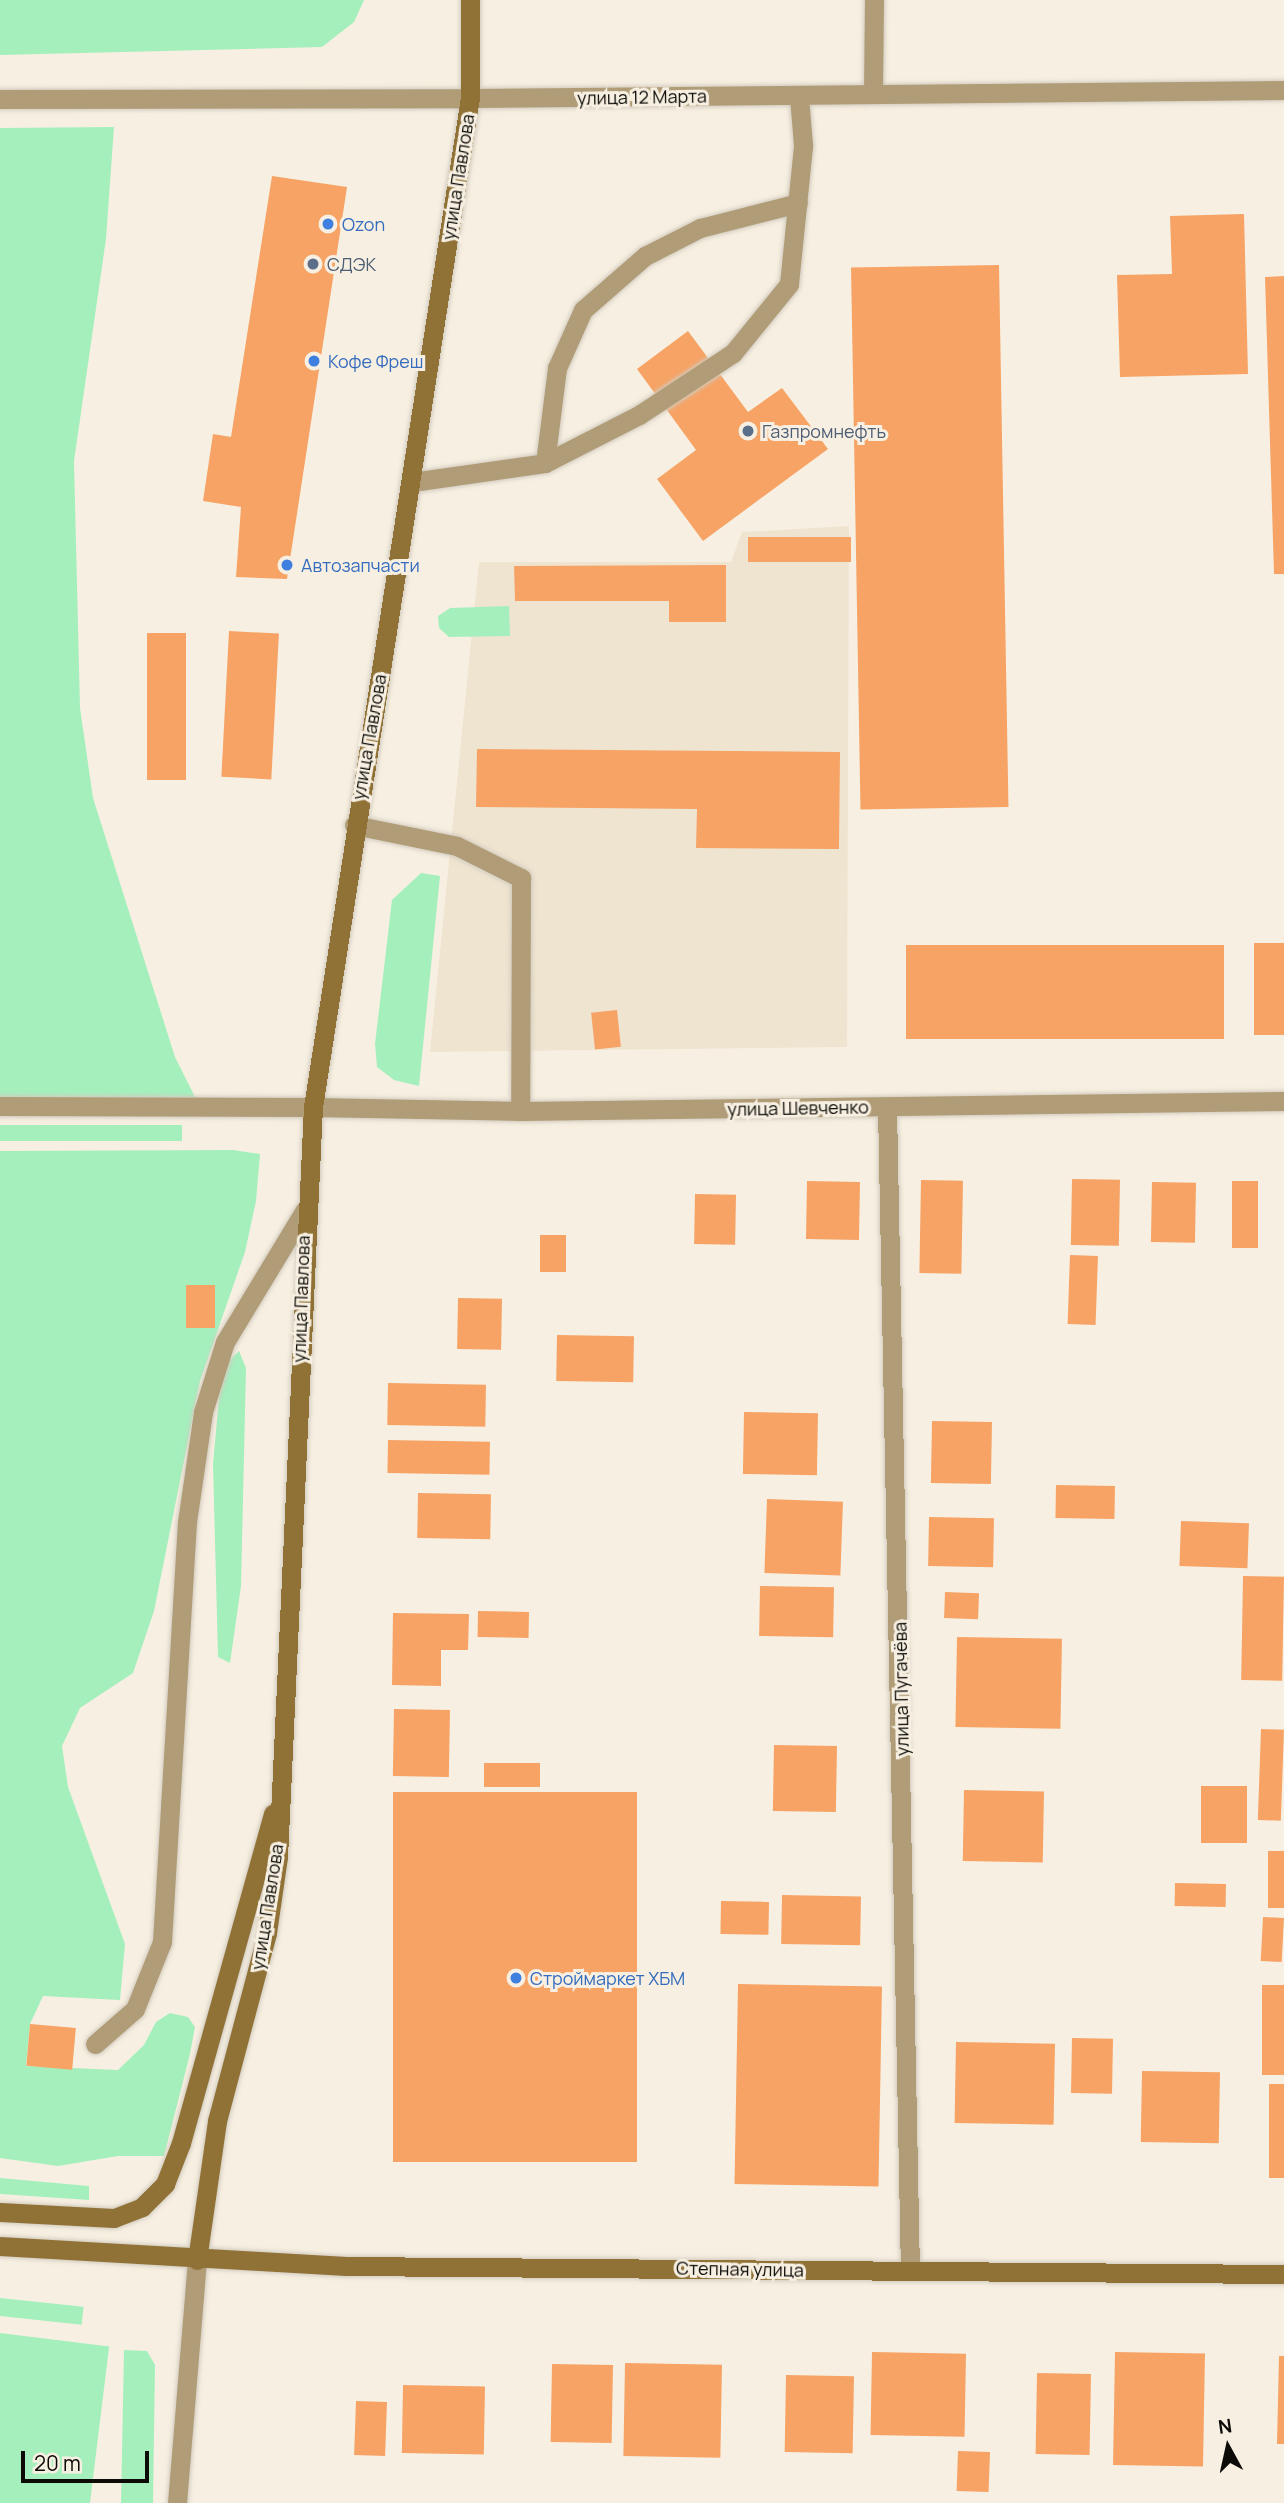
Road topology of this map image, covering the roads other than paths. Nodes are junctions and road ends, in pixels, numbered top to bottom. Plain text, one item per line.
1 (470, 0) edge
2 (874, 0) edge
3 (1284, 90) edge
4 (873, 94) junction
5 (799, 96) junction
6 (470, 98) junction
7 (0, 99) edge
8 (798, 203) junction
9 (545, 463) junction
10 (412, 482) junction
11 (354, 825) junction
12 (1284, 1101) edge
13 (0, 1106) edge
14 (313, 1107) junction
15 (887, 1107) junction
16 (520, 1111) junction
17 (305, 1210) junction
18 (280, 1789) junction
19 (95, 2044) dead end
20 (0, 2212) edge
21 (0, 2246) edge
22 (197, 2260) junction
23 (910, 2271) junction
24 (1284, 2274) edge
25 (177, 2503) edge

1 - 6 main road, улица Павлова
2 - 4 street
3 - 4 street, улица 12 Марта
4 - 5 street, улица 12 Марта
5 - 6 street, улица 12 Марта
5 - 8 street
6 - 7 street, улица 12 Марта
6 - 10 main road, улица Павлова
8 - 9 street
8 - 9 street
9 - 10 street
10 - 11 main road, улица Павлова
11 - 14 main road, улица Павлова
11 - 16 street
12 - 15 street, улица Шевченко
13 - 14 street, улица Шевченко
14 - 16 street, улица Шевченко
14 - 17 main road, улица Павлова
15 - 16 street, улица Шевченко
15 - 23 street, улица Пугачёва
17 - 18 main road, улица Павлова
17 - 19 street
18 - 20 main road
18 - 22 main road, улица Павлова
21 - 22 main road, Степная улица
22 - 23 main road, Степная улица
22 - 25 street, улица Павлова
23 - 24 main road, Степная улица

